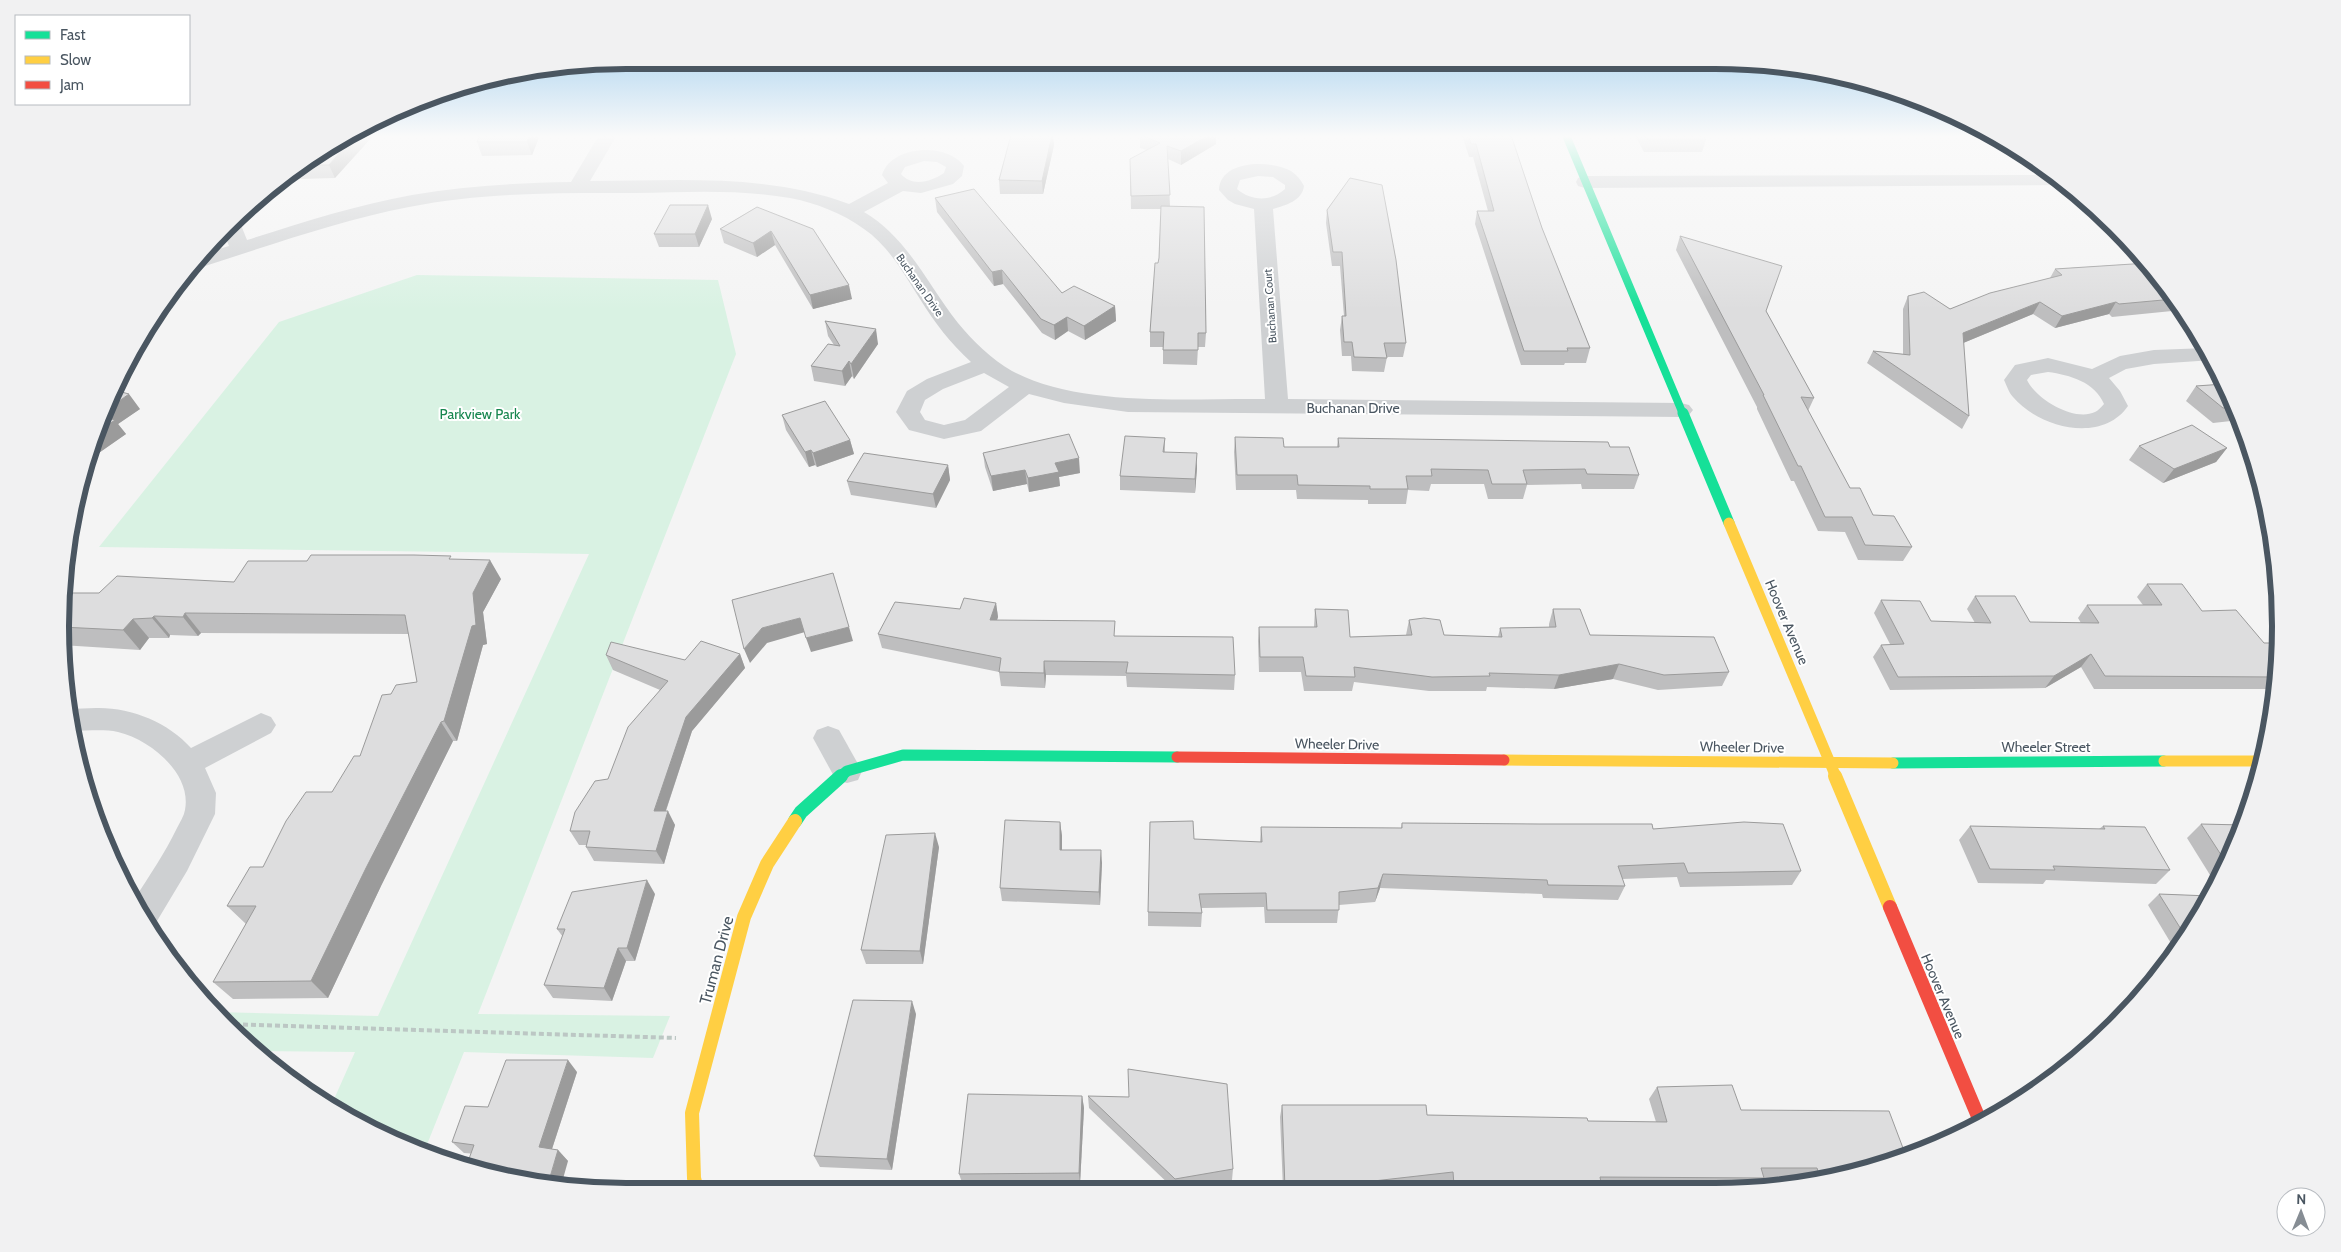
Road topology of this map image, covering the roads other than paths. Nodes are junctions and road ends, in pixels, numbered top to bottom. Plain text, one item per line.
1 (465, 193) edge
2 (781, 193) edge
3 (883, 193) edge
4 (1590, 193) edge
5 (1263, 204) dead end
6 (849, 212) junction
7 (233, 231) edge
8 (240, 249) junction
9 (207, 259) edge
10 (2202, 354) edge
11 (986, 364) junction
12 (2093, 378) dead end
13 (1026, 385) junction
14 (1277, 408) junction
15 (1681, 410) junction
16 (77, 720) edge
17 (261, 725) dead end
18 (828, 738) dead end
19 (2255, 761) edge
20 (188, 763) junction
21 (1829, 763) junction
22 (847, 770) junction
23 (146, 910) edge
24 (1978, 1117) edge
25 (695, 1183) edge

1 - 8 street, Buchanan Drive
2 - 6 street, Buchanan Drive
3 - 6 street
4 - 15 street, Hoover Avenue
5 - 14 street, Buchanan Court
6 - 11 street, Buchanan Drive
7 - 8 street
8 - 9 street, Buchanan Drive
10 - 12 street
11 - 13 street, Buchanan Drive
11 - 13 street
13 - 14 street, Buchanan Drive
14 - 15 street, Buchanan Drive
15 - 21 street, Hoover Avenue
16 - 20 street
17 - 20 street
18 - 22 street
19 - 21 street, Wheeler Street
20 - 23 street
21 - 22 street, Wheeler Drive
21 - 24 street, Hoover Avenue
22 - 25 street, Truman Drive

